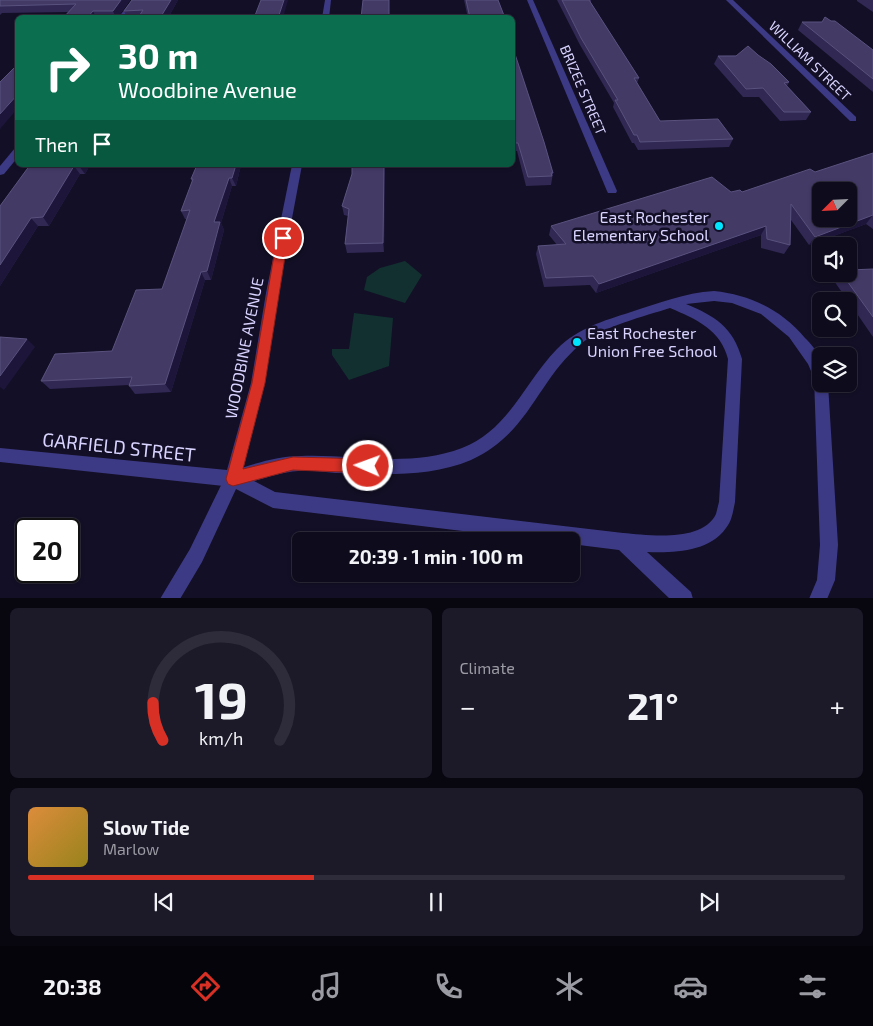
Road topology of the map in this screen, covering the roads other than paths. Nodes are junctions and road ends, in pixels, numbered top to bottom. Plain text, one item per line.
1 (135, 0) edge
2 (328, 0) edge
3 (530, 0) edge
4 (729, 0) edge
5 (123, 15) edge
6 (325, 15) edge
7 (853, 119) dead end
8 (15, 154) edge
9 (296, 167) edge
10 (0, 172) edge
11 (612, 191) dead end
12 (669, 303) junction
13 (0, 455) edge
14 (233, 479) junction
15 (623, 542) junction
16 (169, 598) edge
17 (684, 598) edge
18 (818, 598) edge

1 - 5 street
2 - 6 street
3 - 11 street, BRIZEE STREET
4 - 7 street, WILLIAM STREET
8 - 10 street
9 - 14 street, WOODBINE AVENUE
12 - 14 street
12 - 15 street
12 - 18 street
13 - 14 street, GARFIELD STREET
14 - 15 street
14 - 16 street, WOODBINE AVENUE
15 - 17 street

